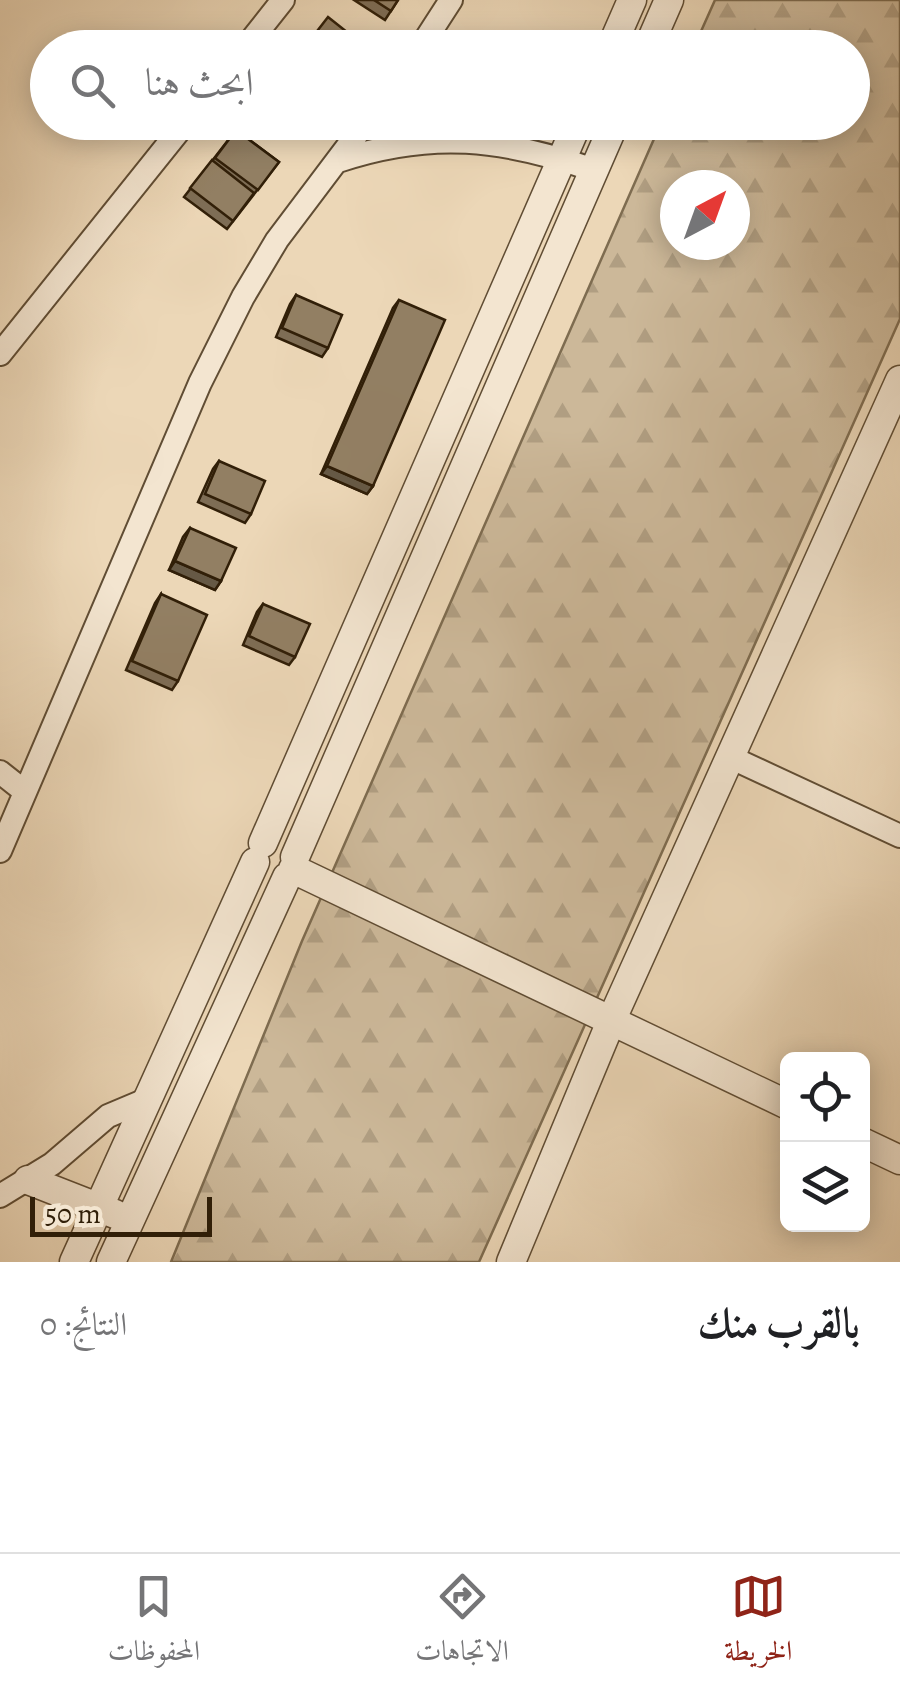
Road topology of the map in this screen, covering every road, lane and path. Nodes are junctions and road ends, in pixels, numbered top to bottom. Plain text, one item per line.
1 (282, 0) edge
2 (451, 0) edge
3 (632, 0) edge
4 (668, 0) edge
5 (259, 30) edge
6 (432, 30) edge
7 (619, 30) edge
8 (656, 30) edge
9 (172, 140) edge
10 (353, 140) edge
11 (570, 140) edge
12 (606, 140) edge
13 (562, 158) junction
14 (338, 161) junction
15 (594, 170) junction
16 (0, 354) edge
17 (900, 380) edge
18 (732, 758) junction
19 (0, 772) edge
20 (24, 791) junction
21 (900, 836) edge
22 (0, 851) edge
23 (259, 853) junction
24 (292, 867) junction
25 (612, 1018) junction
26 (146, 1100) junction
27 (780, 1101) edge
28 (870, 1146) edge
29 (900, 1160) edge
30 (28, 1180) junction
31 (0, 1196) edge
32 (99, 1207) junction
33 (130, 1219) junction
34 (74, 1262) edge
35 (111, 1262) edge
36 (512, 1262) edge

1 - 5 street
2 - 6 street
3 - 7 street
4 - 8 street
9 - 16 street
10 - 14 street
11 - 13 street
12 - 15 street
13 - 14 street
13 - 15 street
13 - 23 street
14 - 20 street
15 - 24 street
17 - 18 street
18 - 21 street
18 - 25 street
19 - 20 street
20 - 22 street
23 - 24 street
23 - 26 street
24 - 25 street
24 - 33 street
25 - 27 street
25 - 36 street
26 - 30 street
26 - 32 street
28 - 29 street
30 - 31 street
30 - 32 street
32 - 33 street
32 - 34 street
33 - 35 street

